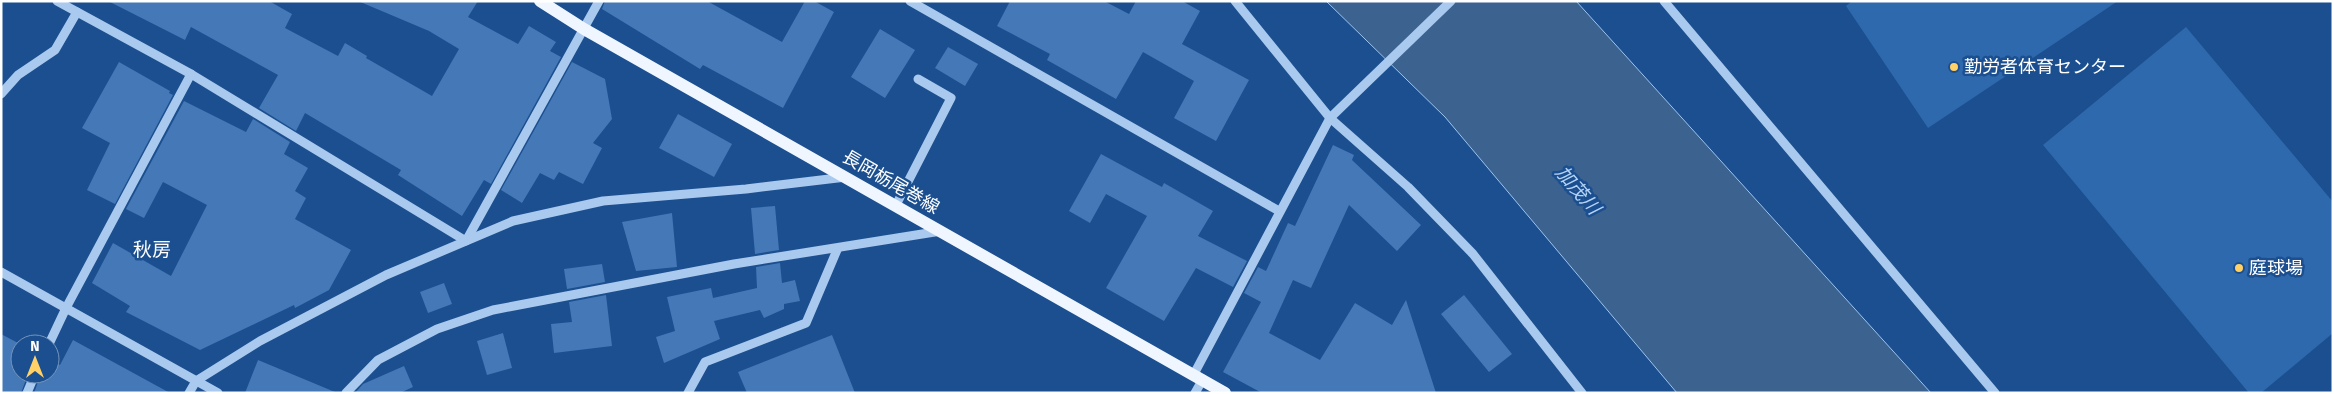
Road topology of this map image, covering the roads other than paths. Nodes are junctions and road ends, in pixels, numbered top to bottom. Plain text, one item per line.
1 (57, 1) edge
2 (540, 1) edge
3 (599, 1) edge
4 (910, 1) edge
5 (1235, 1) edge
6 (1451, 1) edge
7 (1664, 1) edge
8 (77, 12) junction
9 (584, 29) junction
10 (191, 74) junction
11 (918, 79) dead end
12 (1, 94) edge
13 (1330, 118) junction
14 (846, 177) junction
15 (896, 205) junction
16 (1279, 211) junction
17 (941, 231) junction
18 (466, 241) junction
19 (837, 250) junction
20 (1, 272) edge
21 (66, 308) junction
22 (54, 334) edge
23 (1199, 377) junction
24 (196, 381) junction
25 (189, 393) edge
26 (218, 393) edge
27 (346, 393) edge
28 (688, 393) edge
29 (1195, 393) edge
30 (1225, 393) edge
31 (1582, 393) edge
32 (1995, 393) edge

1 - 8 street
2 - 9 main road, 長岡栃尾巻線
3 - 9 street
4 - 16 street
5 - 13 street
6 - 13 street
7 - 32 street
8 - 10 street
8 - 12 street
9 - 14 main road, 長岡栃尾巻線
9 - 18 street
10 - 18 street
10 - 21 street
11 - 15 street
13 - 16 street
13 - 31 street
14 - 15 main road, 長岡栃尾巻線
14 - 18 street
15 - 17 main road, 長岡栃尾巻線
16 - 23 street
17 - 19 street
17 - 23 main road, 長岡栃尾巻線
18 - 24 street
19 - 27 street
19 - 28 street
20 - 21 street
21 - 22 street
21 - 24 street
23 - 29 street
23 - 30 main road, 長岡栃尾巻線
24 - 25 street
24 - 26 street

